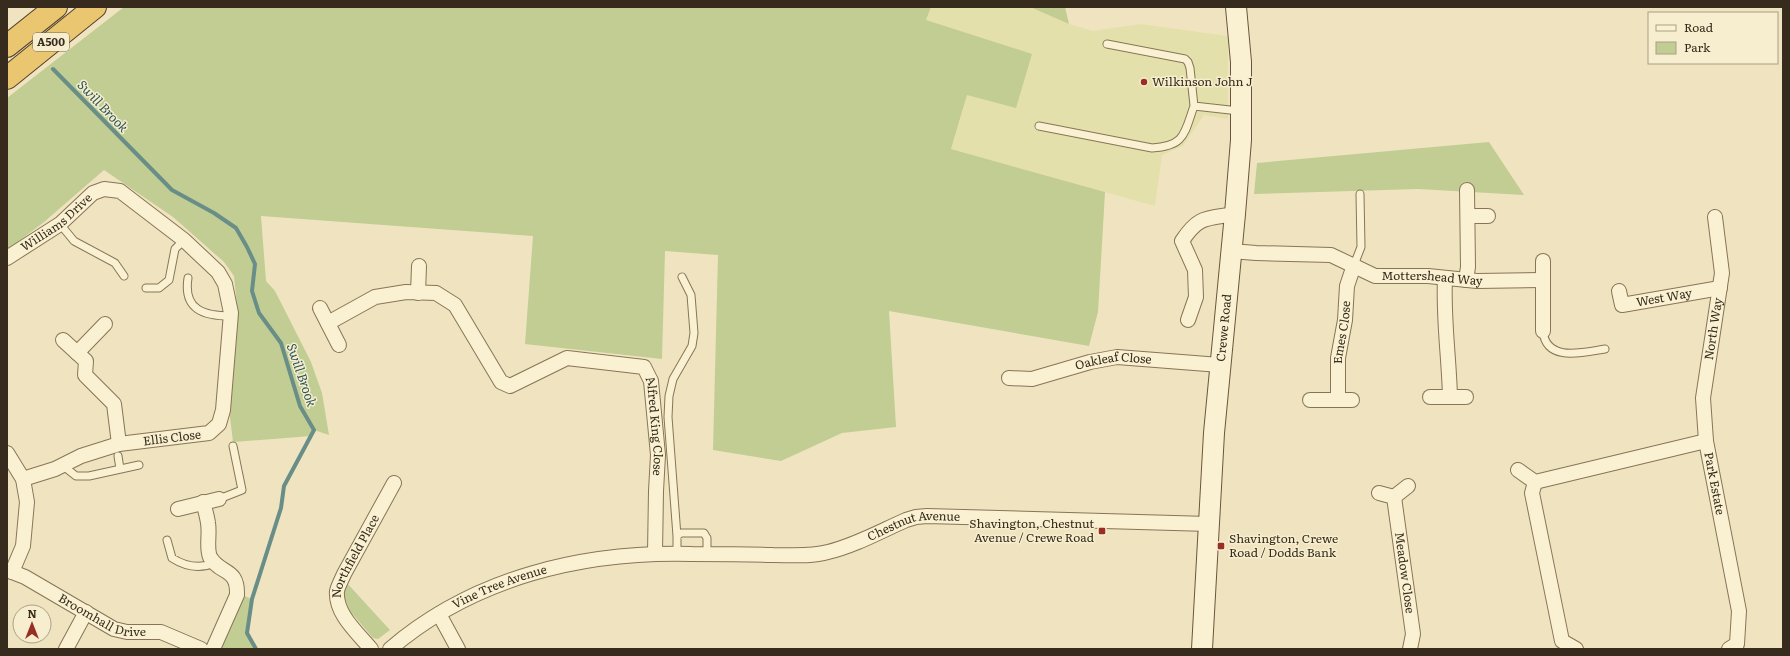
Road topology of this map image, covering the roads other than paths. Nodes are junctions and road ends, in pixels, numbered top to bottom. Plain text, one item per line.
1 (56, 7) edge
2 (95, 7) edge
3 (1236, 7) edge
4 (1107, 44) dead end
5 (7, 46) edge
6 (7, 78) edge
7 (1194, 106) junction
8 (1242, 111) junction
9 (1040, 126) dead end
10 (1467, 190) dead end
11 (1360, 194) dead end
12 (1235, 214) junction
13 (1468, 216) junction
14 (1488, 216) dead end
15 (1715, 217) dead end
16 (60, 224) junction
17 (184, 240) junction
18 (1231, 250) junction
19 (7, 258) edge
20 (1543, 261) dead end
21 (418, 266) dead end
22 (1354, 266) junction
23 (124, 276) dead end
24 (682, 277) dead end
25 (188, 278) dead end
26 (1446, 278) junction
27 (1466, 280) junction
28 (1542, 280) junction
29 (146, 288) dead end
30 (1720, 288) junction
31 (1619, 291) dead end
32 (418, 292) junction
33 (320, 308) dead end
34 (231, 316) junction
35 (1188, 320) dead end
36 (328, 323) junction
37 (105, 324) dead end
38 (1543, 330) joint
39 (63, 340) dead end
40 (339, 345) dead end
41 (1605, 349) dead end
42 (77, 353) junction
43 (1220, 365) junction
44 (1009, 378) dead end
45 (1430, 397) dead end
46 (1450, 397) junction
47 (1466, 397) dead end
48 (1310, 400) dead end
49 (1706, 441) junction
50 (233, 446) dead end
51 (118, 450) junction
52 (7, 453) edge
53 (62, 465) junction
54 (140, 465) dead end
55 (120, 469) junction
56 (1518, 470) dead end
57 (23, 479) junction
58 (1535, 482) junction
59 (394, 483) dead end
60 (1408, 486) dead end
61 (1379, 493) dead end
62 (1394, 497) junction
63 (219, 499) joint
64 (203, 502) junction
65 (178, 509) dead end
66 (1209, 524) junction
67 (677, 536) junction
68 (167, 540) dead end
69 (655, 553) junction
70 (677, 553) junction
71 (707, 554) junction
72 (622, 556) joint
73 (215, 563) junction
74 (9, 571) edge
75 (86, 612) junction
76 (439, 614) junction
77 (66, 649) edge
78 (201, 649) edge
79 (213, 649) edge
80 (371, 649) edge
81 (390, 649) edge
82 (458, 649) edge
83 (1202, 649) edge
84 (1410, 649) edge
85 (1576, 649) edge
86 (1729, 649) edge

1 - 5 highway, A500
2 - 6 highway, A500
3 - 8 main road, Crewe Road
4 - 7 lane
7 - 8 lane
7 - 9 lane
8 - 12 main road, Crewe Road
10 - 13 street
11 - 22 lane
12 - 18 main road, Crewe Road
12 - 35 street
13 - 14 street
13 - 27 street
15 - 30 street, North Way
16 - 17 street, Williams Drive
16 - 19 street, Williams Drive
16 - 23 lane
17 - 29 lane
17 - 34 street, Ellis Close
18 - 22 street, Mottershead Way
18 - 43 main road, Crewe Road
20 - 28 street
21 - 32 street
22 - 26 street, Mottershead Way
22 - 48 street, Emes Close
24 - 67 lane
25 - 34 lane
26 - 27 street, Mottershead Way
26 - 46 street
27 - 28 street, Mottershead Way
28 - 38 street
30 - 31 street, West Way
30 - 49 street, North Way
32 - 36 street, Alfred King Close
32 - 69 street, Alfred King Close
33 - 36 street
34 - 51 street, Ellis Close
36 - 40 street
37 - 42 street
38 - 41 lane
39 - 42 street
42 - 51 street
43 - 44 street, Oakleaf Close
43 - 66 main road, Crewe Road
45 - 46 street
46 - 47 street
49 - 58 street, Park Estate
49 - 86 street, Park Estate
50 - 63 lane
51 - 53 street, Ellis Close
51 - 55 lane
52 - 57 street
53 - 55 lane
53 - 57 street, Ellis Close
54 - 55 lane
56 - 58 street
57 - 74 street
58 - 85 street
59 - 80 street, Northfield Place
60 - 62 street
61 - 62 street
62 - 84 street, Meadow Close
63 - 64 street
64 - 65 street
64 - 73 street
66 - 71 street, Chestnut Avenue
66 - 83 main road, Crewe Road
67 - 70 lane
67 - 71 lane
68 - 73 lane
69 - 70 street, Chestnut Avenue
69 - 72 street, Chestnut Avenue
70 - 71 street, Chestnut Avenue
72 - 76 street, Vine Tree Avenue
73 - 79 street
74 - 75 street, Broomhall Drive
75 - 77 street
75 - 78 street, Broomhall Drive
76 - 81 street, Vine Tree Avenue
76 - 82 street

